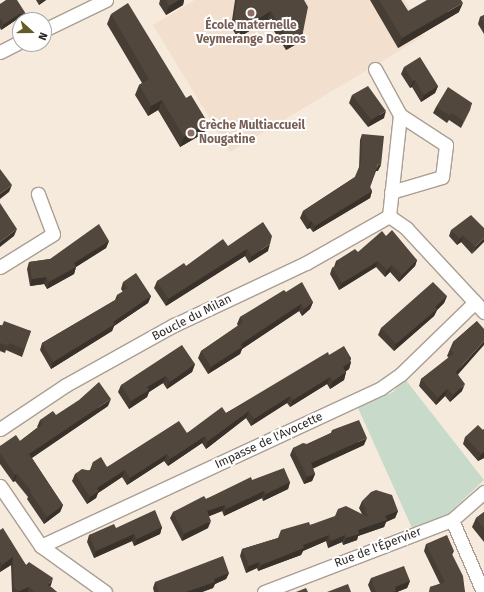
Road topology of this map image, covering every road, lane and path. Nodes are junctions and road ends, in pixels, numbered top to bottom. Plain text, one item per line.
1 (106, 0) edge
2 (52, 26) edge
3 (12, 46) edge
4 (0, 52) edge
5 (375, 69) dead end
6 (400, 115) junction
7 (392, 192) junction
8 (38, 194) dead end
9 (389, 216) junction
10 (0, 267) edge
11 (479, 307) edge
12 (0, 429) edge
13 (0, 486) edge
14 (484, 492) edge
15 (452, 520) junction
16 (41, 546) junction
17 (105, 592) edge
18 (264, 592) edge
19 (483, 592) edge

1 - 2 street
3 - 4 street
5 - 6 street
6 - 7 street
6 - 7 street
7 - 9 street
8 - 10 street
9 - 11 street
9 - 12 street, Boucle du Milan
11 - 16 street, Impasse de l'Avocette
13 - 16 street
14 - 15 street, Rue de l'Épervier
15 - 18 street, Rue de l'Épervier
15 - 19 street
16 - 17 street

